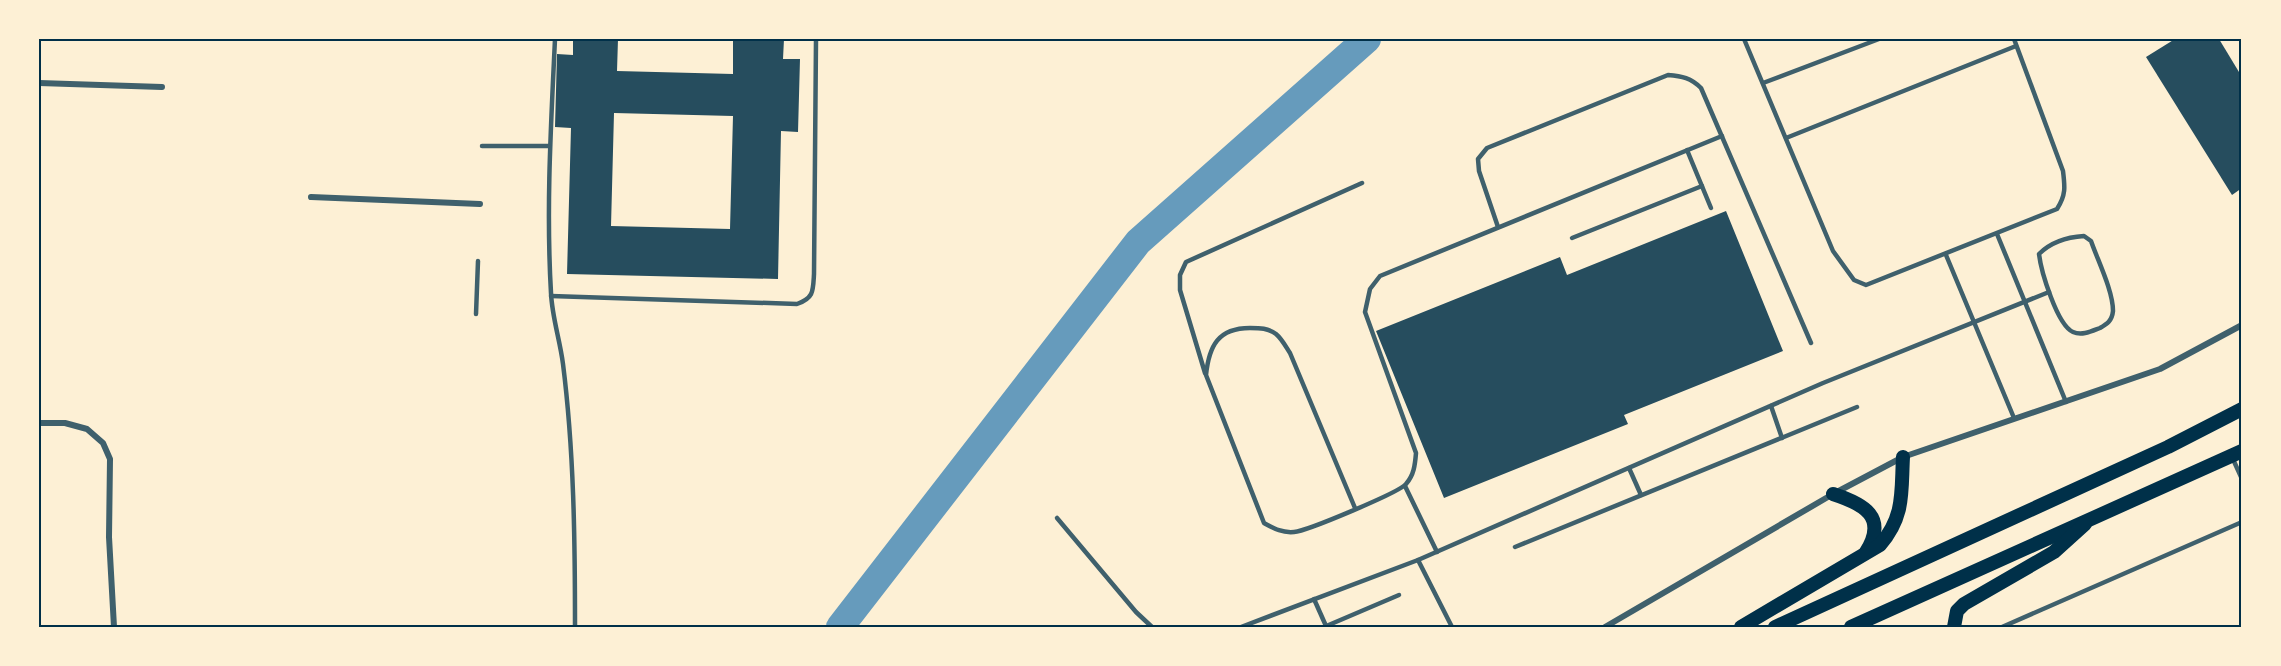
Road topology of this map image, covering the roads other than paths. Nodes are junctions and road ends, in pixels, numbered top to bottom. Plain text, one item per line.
1 (555, 39) edge
2 (816, 39) edge
3 (1744, 39) edge
4 (1879, 39) edge
5 (2014, 39) edge
6 (2016, 46) junction
7 (39, 83) edge
8 (1763, 83) junction
9 (162, 87) dead end
10 (1722, 136) junction
11 (1786, 138) junction
12 (482, 146) dead end
13 (549, 146) junction
14 (1687, 150) junction
15 (1362, 183) dead end
16 (1702, 186) junction
17 (310, 197) dead end
18 (480, 204) dead end
19 (1711, 208) dead end
20 (1498, 227) junction
21 (1997, 234) junction
22 (1572, 238) dead end
23 (1946, 255) junction
24 (478, 261) dead end
25 (2049, 292) junction
26 (551, 296) junction
27 (2025, 302) junction
28 (476, 314) dead end
29 (1973, 322) junction
30 (2242, 325) edge
31 (1811, 343) dead end
32 (1206, 375) junction
33 (2067, 402) junction
34 (1771, 406) junction
35 (1857, 407) dead end
36 (2242, 409) edge
37 (2014, 418) junction
38 (39, 423) edge
39 (1782, 438) junction
40 (2237, 453) edge
41 (1903, 457) junction
42 (1629, 468) junction
43 (2242, 479) edge
44 (1405, 486) junction
45 (1833, 494) junction
46 (1641, 495) junction
47 (1355, 508) junction
48 (1057, 518) dead end
49 (2091, 518) junction
50 (2242, 522) edge
51 (1515, 547) dead end
52 (1437, 552) junction
53 (1866, 552) junction
54 (1418, 560) junction
55 (1399, 595) dead end
56 (1314, 599) junction
57 (114, 627) edge
58 (575, 627) edge
59 (1152, 627) edge
60 (1240, 627) edge
61 (1325, 627) edge
62 (1452, 627) edge
63 (1605, 627) edge
64 (1741, 627) edge
65 (1775, 627) edge
66 (1851, 627) edge
67 (1954, 627) edge
68 (2002, 627) edge

1 - 13 lane
2 - 26 lane
3 - 8 lane
4 - 8 lane
5 - 6 lane
6 - 11 lane
6 - 21 lane
7 - 9 street
8 - 11 lane
10 - 14 lane
10 - 20 lane
10 - 31 lane
11 - 23 lane
12 - 13 lane
13 - 26 lane
14 - 16 lane
14 - 20 lane
15 - 32 lane
16 - 19 lane
16 - 22 lane
17 - 18 street
20 - 44 lane
21 - 23 lane
21 - 27 lane
23 - 29 lane
24 - 28 lane
25 - 25 lane
25 - 27 lane
26 - 58 lane
27 - 29 lane
27 - 33 lane
29 - 34 lane
29 - 37 lane
30 - 33 street
32 - 47 lane
32 - 47 lane
33 - 37 street
34 - 39 lane
34 - 42 lane
35 - 39 lane
36 - 65 main road
37 - 41 street
38 - 57 street
39 - 46 lane
40 - 43 lane
40 - 49 main road
41 - 45 street
41 - 53 main road
42 - 46 lane
42 - 52 lane
44 - 47 lane
44 - 52 lane
45 - 53 main road
45 - 63 street
46 - 51 lane
48 - 59 lane
49 - 66 main road
49 - 67 main road
50 - 68 lane
52 - 54 lane
53 - 64 main road
54 - 56 lane
54 - 62 lane
55 - 61 lane
56 - 60 lane
56 - 61 lane

